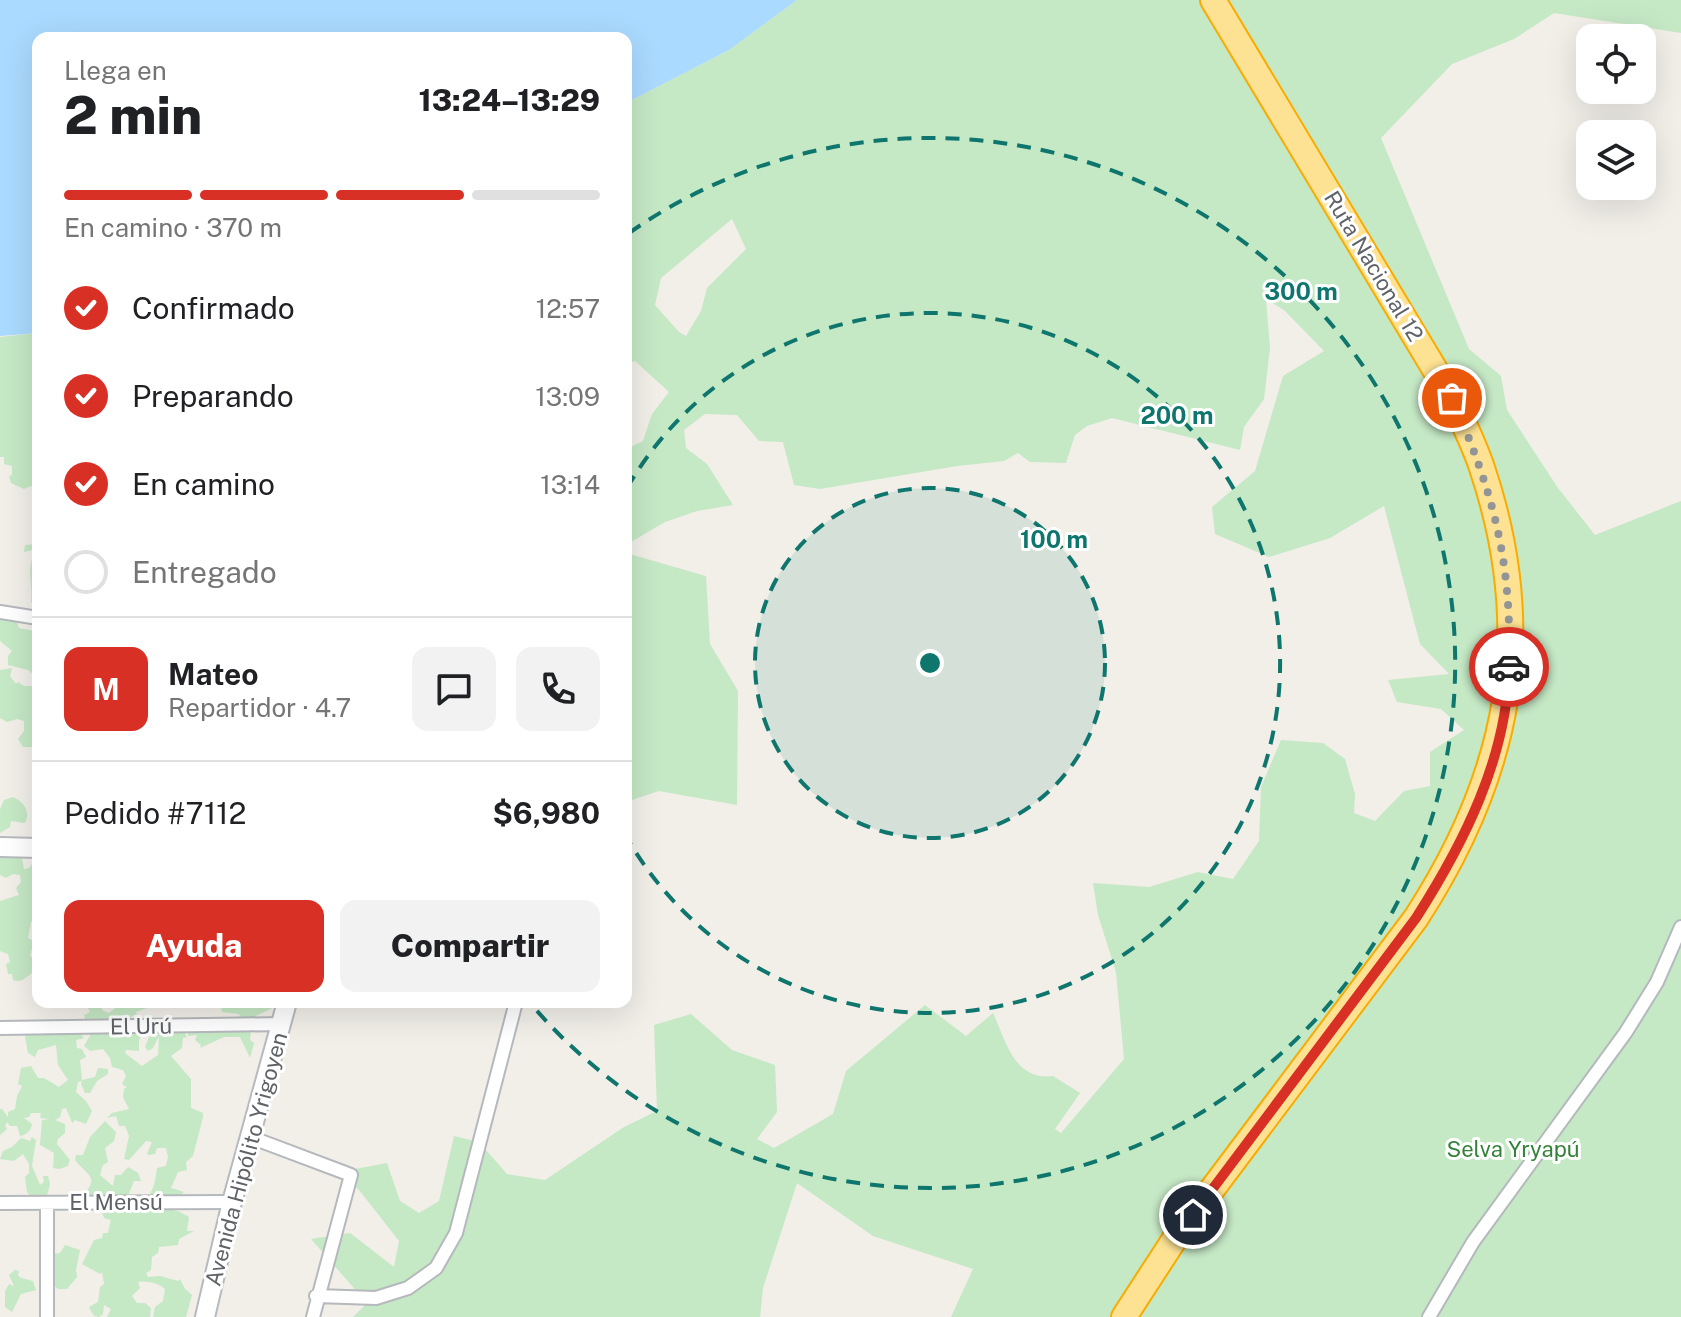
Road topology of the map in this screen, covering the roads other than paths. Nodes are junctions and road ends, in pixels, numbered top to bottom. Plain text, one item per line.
1 (1213, 0) edge
2 (0, 612) edge
3 (32, 617) edge
4 (0, 847) edge
5 (32, 848) edge
6 (1681, 927) edge
7 (286, 1008) edge
8 (514, 1008) edge
9 (282, 1024) junction
10 (0, 1028) edge
11 (250, 1137) junction
12 (232, 1202) junction
13 (0, 1203) edge
14 (47, 1203) junction
15 (316, 1296) junction
16 (47, 1317) edge
17 (205, 1317) edge
18 (313, 1317) edge
19 (1124, 1317) edge
20 (1429, 1317) edge

1 - 19 highway, Ruta Nacional 12
2 - 3 street
4 - 5 main road
6 - 20 street
7 - 9 main road, Avenida Hipólito Yrigoyen
8 - 15 street
9 - 10 street, El Urú
9 - 11 main road, Avenida Hipólito Yrigoyen
11 - 12 main road, Avenida Hipólito Yrigoyen
11 - 15 street
12 - 14 street, El Mensú
12 - 17 main road, Avenida Hipólito Yrigoyen
13 - 14 street, El Mensú
14 - 16 street
15 - 18 street

